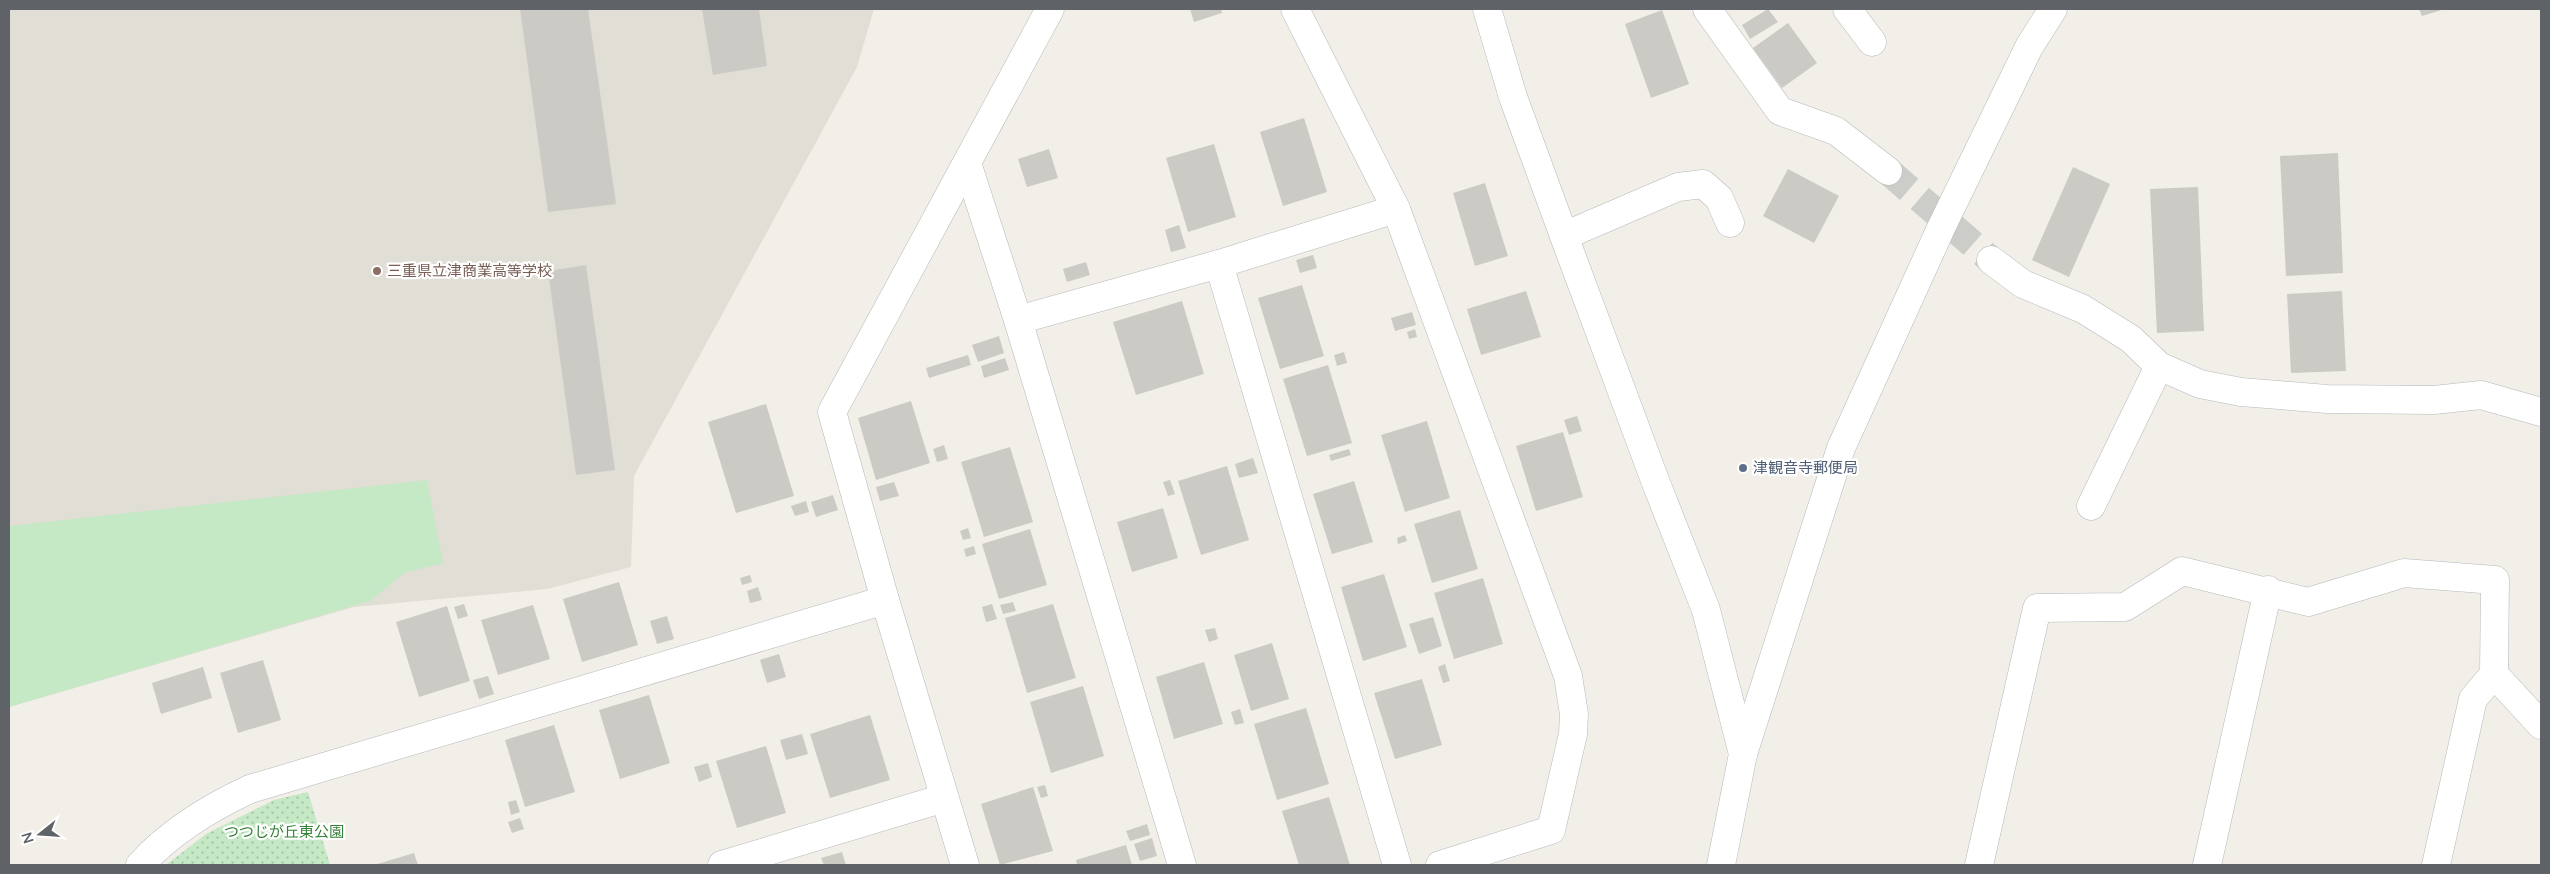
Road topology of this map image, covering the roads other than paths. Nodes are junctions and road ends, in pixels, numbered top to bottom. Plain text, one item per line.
1 (1050, 9) edge
2 (1295, 9) edge
3 (1487, 9) edge
4 (1707, 9) edge
5 (1847, 9) edge
6 (2053, 9) edge
7 (1872, 42) dead end
8 (967, 163) junction
9 (1888, 171) tunnel mouth
10 (1396, 209) junction
11 (1730, 223) dead end
12 (1564, 236) junction
13 (1991, 260) tunnel mouth
14 (1219, 264) junction
15 (1018, 320) junction
16 (2159, 366) junction
17 (2541, 412) edge
18 (2091, 506) dead end
19 (2268, 590) junction
20 (885, 600) junction
21 (2494, 674) junction
22 (2541, 725) edge
23 (1743, 754) junction
24 (944, 798) junction
25 (140, 865) edge
26 (722, 865) edge
27 (965, 865) edge
28 (1182, 865) edge
29 (1397, 865) edge
30 (1440, 865) edge
31 (1721, 865) edge
32 (1979, 865) edge
33 (2206, 865) edge
34 (2436, 865) edge

1 - 8 street
2 - 10 street
3 - 12 street
4 - 9 street
5 - 7 street
6 - 23 street
8 - 15 street
8 - 20 street
10 - 14 street
10 - 30 street
11 - 12 street
12 - 23 street
13 - 16 street
14 - 15 street
14 - 29 street
15 - 28 street
16 - 17 street
16 - 18 street
19 - 21 street
19 - 32 street
19 - 33 street
20 - 24 street
20 - 25 street
21 - 22 street
21 - 34 street
23 - 31 street
24 - 26 street
24 - 27 street

